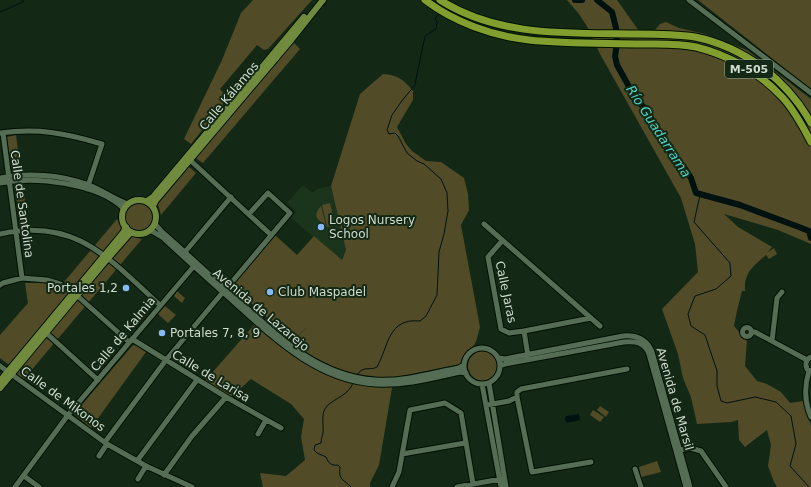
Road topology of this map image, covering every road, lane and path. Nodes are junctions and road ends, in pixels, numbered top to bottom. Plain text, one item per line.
1 (318, 0) edge
2 (323, 0) edge
3 (425, 0) edge
4 (440, 0) edge
5 (689, 0) edge
6 (811, 93) edge
7 (811, 123) edge
8 (1, 133) edge
9 (811, 142) edge
10 (190, 160) junction
11 (0, 178) edge
12 (9, 179) junction
13 (0, 183) edge
14 (88, 187) junction
15 (231, 197) junction
16 (147, 201) junction
17 (153, 206) junction
18 (126, 207) junction
19 (249, 214) junction
20 (155, 224) junction
21 (484, 224) dead end
22 (126, 227) junction
23 (150, 230) junction
24 (16, 231) junction
25 (131, 232) junction
26 (0, 234) edge
27 (271, 235) junction
28 (502, 241) junction
29 (185, 252) junction
30 (106, 257) junction
31 (194, 266) junction
32 (22, 278) junction
33 (0, 285) edge
34 (225, 291) junction
35 (782, 292) dead end
36 (75, 294) junction
37 (160, 305) junction
38 (591, 318) junction
39 (600, 326) dead end
40 (44, 331) junction
41 (524, 331) junction
42 (751, 332) dead end
43 (130, 341) junction
44 (772, 341) junction
45 (529, 357) junction
46 (499, 358) junction
47 (809, 359) edge
48 (166, 360) junction
49 (464, 365) junction
50 (0, 366) edge
51 (500, 366) junction
52 (627, 369) dead end
53 (810, 371) edge
54 (9, 373) junction
55 (466, 373) junction
56 (98, 380) junction
57 (197, 380) junction
58 (0, 381) edge
59 (393, 382) junction
60 (488, 383) junction
61 (482, 384) junction
62 (0, 388) edge
63 (226, 397) junction
64 (517, 397) junction
65 (489, 404) junction
66 (68, 415) junction
67 (811, 417) edge
68 (266, 420) junction
69 (281, 428) dead end
70 (258, 434) dead end
71 (106, 443) junction
72 (465, 443) junction
73 (678, 451) junction
74 (402, 454) junction
75 (99, 456) dead end
76 (137, 461) junction
77 (591, 462) dead end
78 (146, 466) junction
79 (635, 469) dead end
80 (164, 475) junction
81 (24, 476) junction
82 (138, 479) dead end
83 (502, 479) junction
84 (473, 484) junction
85 (183, 486) edge
86 (15, 487) edge
87 (39, 487) edge
88 (192, 487) edge
89 (392, 487) edge
90 (457, 487) edge
91 (501, 487) edge
92 (506, 487) edge
93 (641, 487) edge
94 (686, 487) edge
95 (690, 487) edge
96 (726, 487) edge

1 - 16 main road, Calle Kálamos
2 - 10 main road, Calle Kálamos
3 - 9 highway, M-505
4 - 7 highway, M-505
5 - 6 street
8 - 12 street, Calle de Santolina
8 - 14 street
10 - 15 street
10 - 17 main road, Calle Kálamos
11 - 12 street
12 - 13 street
12 - 14 street
12 - 24 street, Calle de Santolina
14 - 18 street
15 - 19 street
15 - 29 street
16 - 17 main road
16 - 18 main road
17 - 20 main road
18 - 22 main road
19 - 27 street
19 - 27 street
20 - 23 main road
20 - 29 street, Avenida de Lazarejo
21 - 28 street, Calle Jaras
22 - 25 main road
22 - 30 main road
23 - 25 main road
23 - 31 street, Avenida de Lazarejo
24 - 26 street
24 - 30 street
24 - 32 street, Calle de Santolina
25 - 30 main road
27 - 34 street
28 - 38 street, Calle Jaras
28 - 41 street, Calle Jaras
29 - 34 street, Avenida de Lazarejo
30 - 36 main road
30 - 37 street
31 - 34 street, Avenida de Lazarejo
31 - 37 street, Calle de Kalmia
32 - 33 street, Calle de Larisa
32 - 36 street, Calle de Larisa
34 - 48 street
34 - 59 street, Avenida de Lazarejo
35 - 44 street
36 - 40 main road
36 - 43 street, Calle de Larisa
37 - 43 street, Calle de Kalmia
38 - 39 street, Calle Jaras
38 - 41 street, Calle Jaras
40 - 54 main road
40 - 56 street
41 - 45 street, Calle Jaras
42 - 44 street
43 - 48 street, Calle de Larisa
43 - 56 street, Calle de Kalmia
44 - 47 street
45 - 46 street
45 - 51 street
45 - 73 street, Avenida de Marsil
46 - 49 street
46 - 51 street
47 - 53 street
48 - 57 street, Calle de Larisa
48 - 71 street
49 - 55 street
49 - 59 street, Avenida de Lazarejo
50 - 54 street, Calle de Mikonos
51 - 60 street
52 - 64 street
53 - 67 street
54 - 58 main road
54 - 62 main road
54 - 66 street, Calle de Mikonos
55 - 59 street, Avenida de Lazarejo
55 - 61 street
56 - 66 street, Calle de Kalmia
57 - 63 street, Calle de Larisa
57 - 76 street
60 - 61 street
60 - 65 street
61 - 65 street
63 - 68 street, Calle de Larisa
63 - 80 street
64 - 65 street
64 - 77 street
65 - 83 street
66 - 71 street, Calle de Mikonos
66 - 81 street, Calle de Kalmia
68 - 69 street, Calle de Larisa
68 - 70 street
71 - 75 street, Calle de Mikonos
71 - 76 street, Calle de Mikonos
72 - 74 street
72 - 74 street
72 - 84 street
73 - 94 street, Avenida de Marsil
73 - 95 street, Avenida de Marsil
73 - 96 street
74 - 89 street
76 - 78 street, Calle de Mikonos
78 - 80 street, Calle de Mikonos
78 - 82 street
79 - 93 street
80 - 85 street, Calle de Mikonos
81 - 86 street, Calle de Kalmia
81 - 87 street
83 - 84 street
83 - 91 street
83 - 92 street
84 - 90 street
85 - 88 street, Calle de Mikonos

